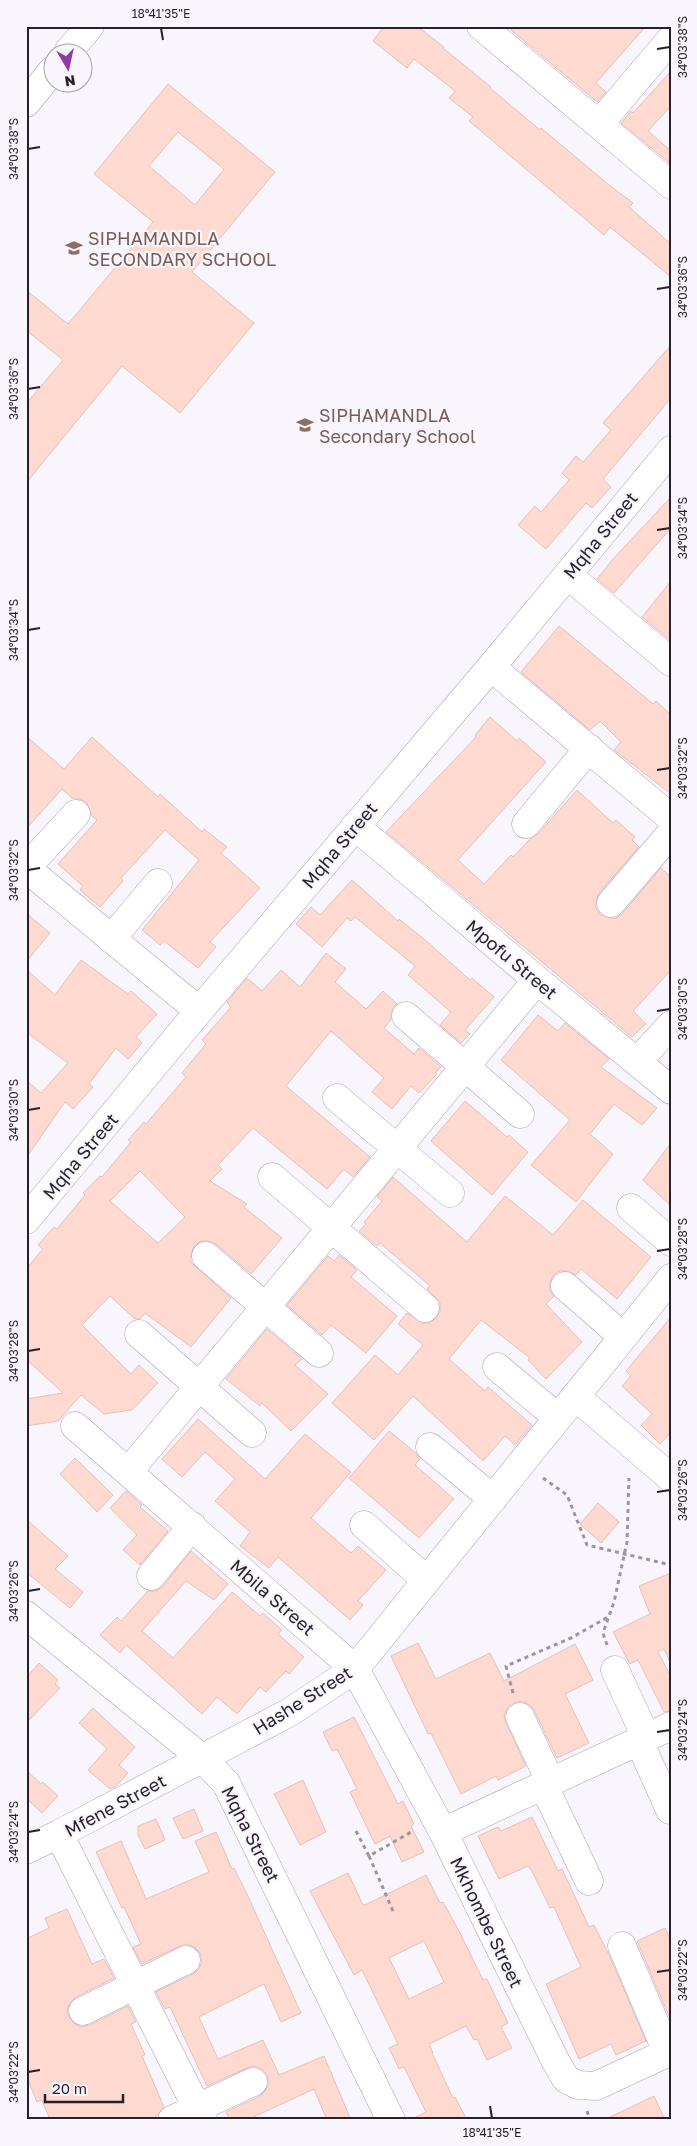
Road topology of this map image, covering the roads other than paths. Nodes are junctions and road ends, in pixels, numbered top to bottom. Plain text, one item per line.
1 (90, 26) edge
2 (484, 27) edge
3 (671, 38) edge
4 (76, 42) edge
5 (42, 83) edge
6 (26, 103) edge
7 (599, 124) junction
8 (671, 185) edge
9 (665, 468) edge
10 (568, 575) junction
11 (671, 662) edge
12 (491, 667) junction
13 (589, 748) junction
14 (76, 814) dead end
15 (671, 818) edge
16 (526, 824) dead end
17 (355, 826) junction
18 (671, 833) edge
19 (26, 868) edge
20 (158, 883) dead end
21 (611, 903) dead end
22 (112, 939) junction
23 (536, 980) junction
24 (199, 1011) junction
25 (406, 1016) dead end
26 (671, 1025) edge
27 (637, 1062) junction
28 (464, 1068) junction
29 (671, 1090) edge
30 (337, 1098) dead end
31 (520, 1114) dead end
32 (396, 1150) junction
33 (272, 1177) dead end
34 (450, 1193) dead end
35 (631, 1208) dead end
36 (26, 1220) edge
37 (332, 1228) junction
38 (671, 1242) edge
39 (206, 1256) dead end
40 (671, 1278) edge
41 (565, 1286) dead end
42 (265, 1308) junction
43 (424, 1308) dead end
44 (139, 1334) dead end
45 (622, 1336) junction
46 (319, 1353) dead end
47 (497, 1367) dead end
48 (199, 1387) junction
49 (575, 1396) junction
50 (558, 1417) junction
51 (75, 1426) dead end
52 (252, 1433) dead end
53 (430, 1447) dead end
54 (129, 1471) junction
55 (669, 1473) edge
56 (493, 1500) junction
57 (364, 1525) dead end
58 (192, 1526) junction
59 (152, 1576) dead end
60 (425, 1579) junction
61 (26, 1615) edge
62 (355, 1668) junction
63 (615, 1670) road end
64 (520, 1717) road end
65 (671, 1726) edge
66 (643, 1739) junction
67 (203, 1759) junction
68 (548, 1784) junction
69 (670, 1810) edge
70 (439, 1825) junction
71 (60, 1834) junction
72 (29, 1845) edge
73 (590, 1881) dead end
74 (622, 1946) dead end
75 (186, 1960) dead end
76 (136, 1985) junction
77 (83, 2011) dead end
78 (669, 2051) edge
79 (253, 2082) dead end
80 (200, 2114) edge
81 (172, 2120) edge
82 (391, 2120) edge

1 - 4 street
2 - 7 street
3 - 7 street
5 - 6 street
7 - 8 street
9 - 10 street, Mqha Street
10 - 11 street
10 - 12 street, Mqha Street
12 - 13 street
12 - 17 street, Mqha Street
13 - 15 street
13 - 16 street
14 - 19 street
17 - 23 street, Mpofu Street
17 - 24 street, Mqha Street
18 - 21 street
19 - 22 street
20 - 22 street
22 - 24 street
23 - 27 street, Mpofu Street
23 - 28 street
24 - 36 street, Mqha Street
25 - 28 street
26 - 27 street
27 - 29 street, Mpofu Street
28 - 31 street
28 - 32 street
30 - 32 street
32 - 34 street
32 - 37 street
33 - 37 street
35 - 38 street
37 - 42 street
37 - 43 street
39 - 42 street
40 - 45 street, Hashe Street
41 - 45 street
42 - 46 street
42 - 48 street
44 - 48 street
45 - 49 street, Hashe Street
47 - 50 street
48 - 52 street
48 - 54 street
49 - 50 street, Hashe Street
49 - 55 street
50 - 56 street, Hashe Street
51 - 54 street, Mbila Street
53 - 56 street
54 - 58 street, Mbila Street
56 - 60 street, Hashe Street
57 - 60 street
58 - 59 street
58 - 62 street, Mbila Street
60 - 62 street, Hashe Street
61 - 67 street, Mqha Street
62 - 67 street, Hashe Street
62 - 70 street, Mkhombe Street
63 - 66 street
64 - 68 street
65 - 66 street
66 - 68 street
66 - 69 street
67 - 71 street, Mfene Street
67 - 82 street, Mqha Street
68 - 70 street
68 - 73 street
70 - 78 street, Mkhombe Street
71 - 72 street, Mfene Street
71 - 76 street
74 - 78 street, Mkhombe Street
75 - 76 street
76 - 77 street
76 - 80 street
79 - 80 street
80 - 81 street

